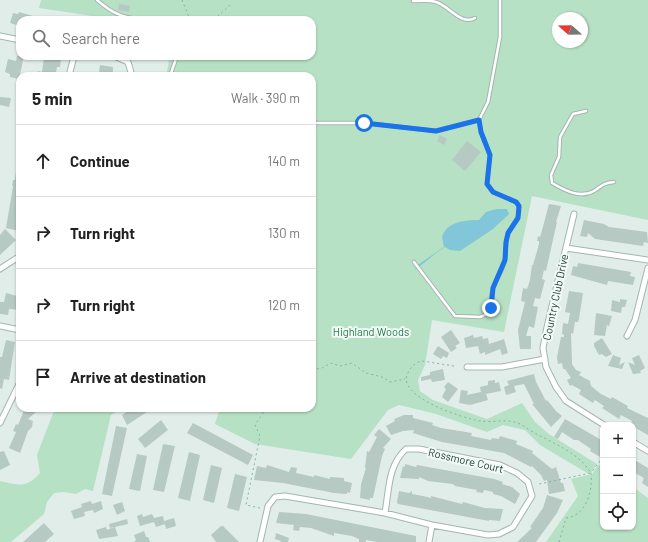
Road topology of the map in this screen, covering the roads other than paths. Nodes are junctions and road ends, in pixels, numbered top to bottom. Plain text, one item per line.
1 (97, 0) edge
2 (413, 0) edge
3 (500, 0) edge
4 (121, 16) edge
5 (475, 18) dead end
6 (0, 36) edge
7 (16, 39) edge
8 (73, 60) edge
9 (123, 60) edge
10 (175, 60) edge
11 (70, 72) edge
12 (131, 72) edge
13 (171, 72) edge
14 (586, 111) dead end
15 (479, 120) junction
16 (316, 123) edge
17 (614, 182) dead end
18 (574, 214) dead end
19 (566, 248) junction
20 (16, 259) edge
21 (648, 260) edge
22 (414, 262) dead end
23 (648, 268) edge
24 (0, 270) edge
25 (0, 326) edge
26 (16, 329) edge
27 (627, 336) dead end
28 (545, 359) junction
29 (467, 367) dead end
30 (16, 390) edge
31 (0, 422) edge
32 (600, 422) edge
33 (636, 444) edge
34 (648, 451) edge
35 (385, 513) junction
36 (432, 525) junction
37 (260, 542) edge
38 (429, 542) edge

1 - 4 lane
2 - 5 lane
3 - 15 lane
6 - 7 street
8 - 11 street
9 - 12 street
10 - 13 lane
14 - 17 lane
15 - 16 lane
15 - 22 lane
18 - 19 street, Country Club Drive
19 - 21 street
19 - 28 street, Country Club Drive
20 - 24 street
23 - 27 street
25 - 26 street
28 - 29 street
28 - 32 street, Country Club Drive
30 - 31 street
33 - 34 street
35 - 36 street, Rossmore Court
35 - 36 street, Rossmore Court
35 - 37 street, Rossmore Court
36 - 38 street

